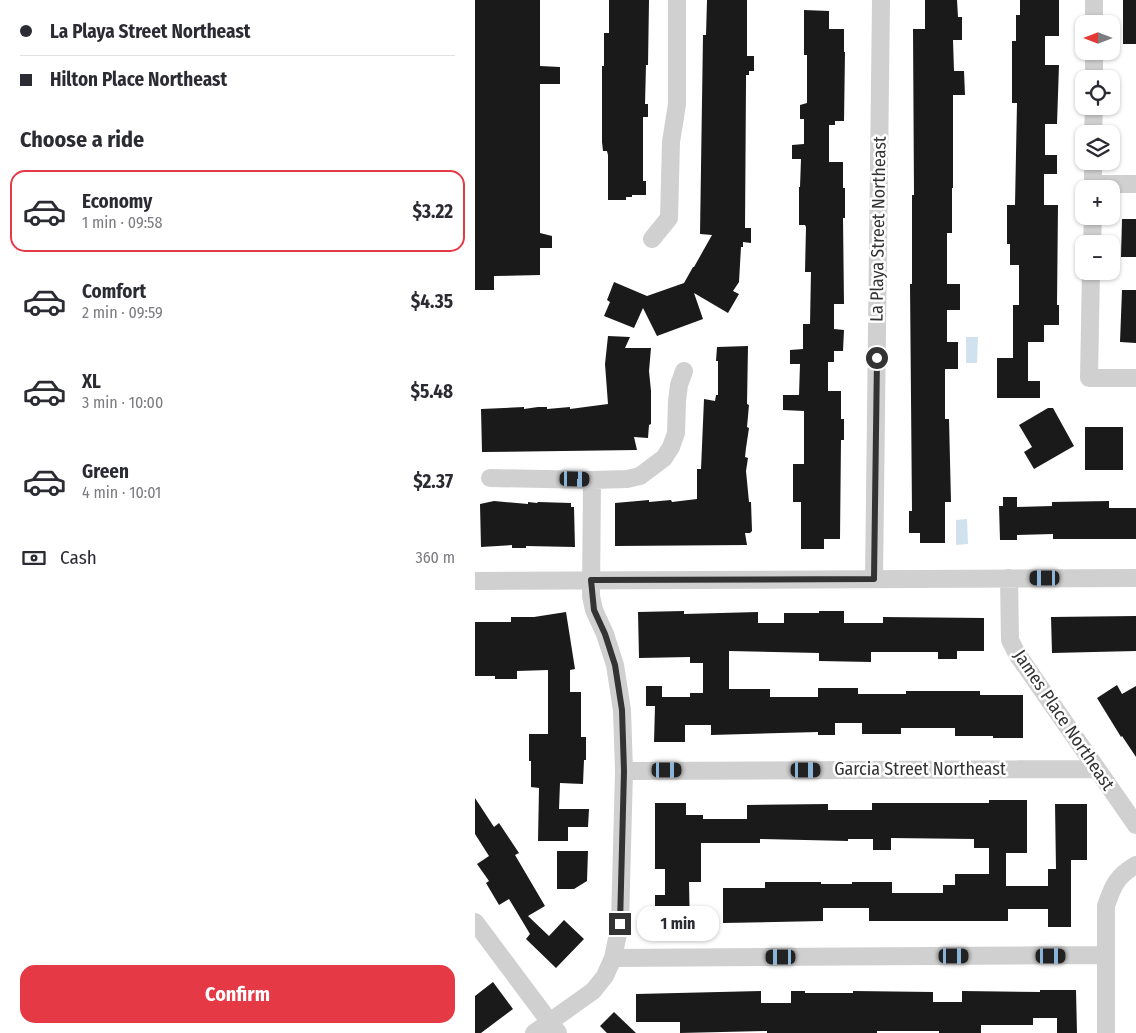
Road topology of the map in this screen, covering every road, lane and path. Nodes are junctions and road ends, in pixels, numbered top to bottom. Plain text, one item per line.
1 (677, 0) edge
2 (881, 0) edge
3 (1094, 0) edge
4 (1094, 15) edge
5 (1136, 184) edge
6 (1120, 185) edge
7 (652, 239) dead end
8 (1091, 280) edge
9 (684, 371) dead end
10 (1136, 378) edge
11 (491, 478) dead end
12 (592, 480) junction
13 (1009, 578) junction
14 (1136, 578) edge
15 (874, 579) junction
16 (591, 580) junction
17 (475, 581) edge
18 (1096, 769) junction
19 (624, 771) junction
20 (1136, 825) edge
21 (1136, 865) edge
22 (475, 922) edge
23 (1106, 955) junction
24 (613, 958) junction
25 (554, 1028) edge
26 (535, 1033) edge
27 (1105, 1033) edge

1 - 7 street
2 - 15 street, La Playa Street Northeast
3 - 4 street
5 - 6 street
8 - 10 street
9 - 12 street
11 - 12 street
12 - 16 street
13 - 14 street
13 - 15 street
13 - 18 street, James Place Northeast
15 - 16 street
16 - 17 street
16 - 19 street
18 - 19 street, Garcia Street Northeast
18 - 20 street, James Place Northeast
19 - 24 street
21 - 23 street
22 - 25 street
23 - 24 street
23 - 27 street
24 - 25 street
25 - 26 street

